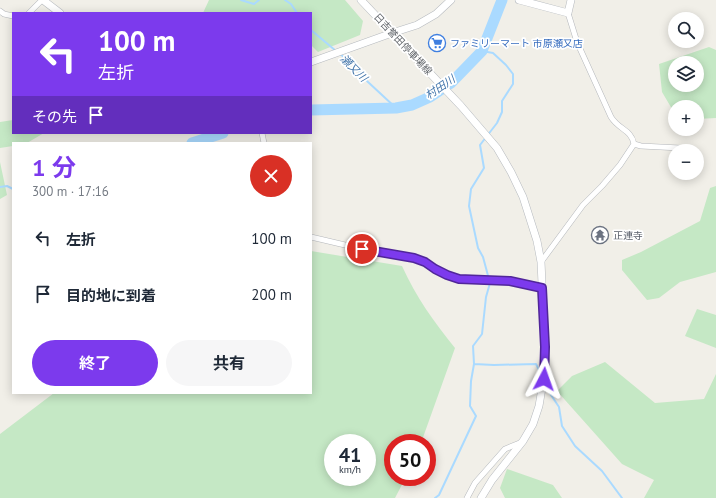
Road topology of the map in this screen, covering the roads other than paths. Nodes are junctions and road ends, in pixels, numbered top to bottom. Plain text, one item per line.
1 (42, 0) edge
2 (361, 0) edge
3 (452, 0) edge
4 (571, 0) edge
5 (522, 1) edge
6 (0, 11) edge
7 (30, 12) edge
8 (59, 12) edge
9 (568, 13) junction
10 (12, 16) edge
11 (392, 33) junction
12 (312, 62) edge
13 (634, 144) junction
14 (668, 147) edge
15 (312, 237) edge
16 (541, 262) junction
17 (542, 288) junction
18 (523, 441) junction
19 (467, 498) edge
20 (481, 498) edge

1 - 7 street
1 - 8 main road
2 - 11 main road, 日吉誉田停車場線
3 - 11 main road
4 - 9 main road
5 - 9 main road
6 - 10 street
9 - 13 street
11 - 12 main road
11 - 16 main road, 日吉誉田停車場線
13 - 14 street
13 - 16 street
15 - 17 street
16 - 17 main road, 日吉誉田停車場線
17 - 18 main road, 日吉誉田停車場線
18 - 19 street
18 - 20 main road, 日吉誉田停車場線

